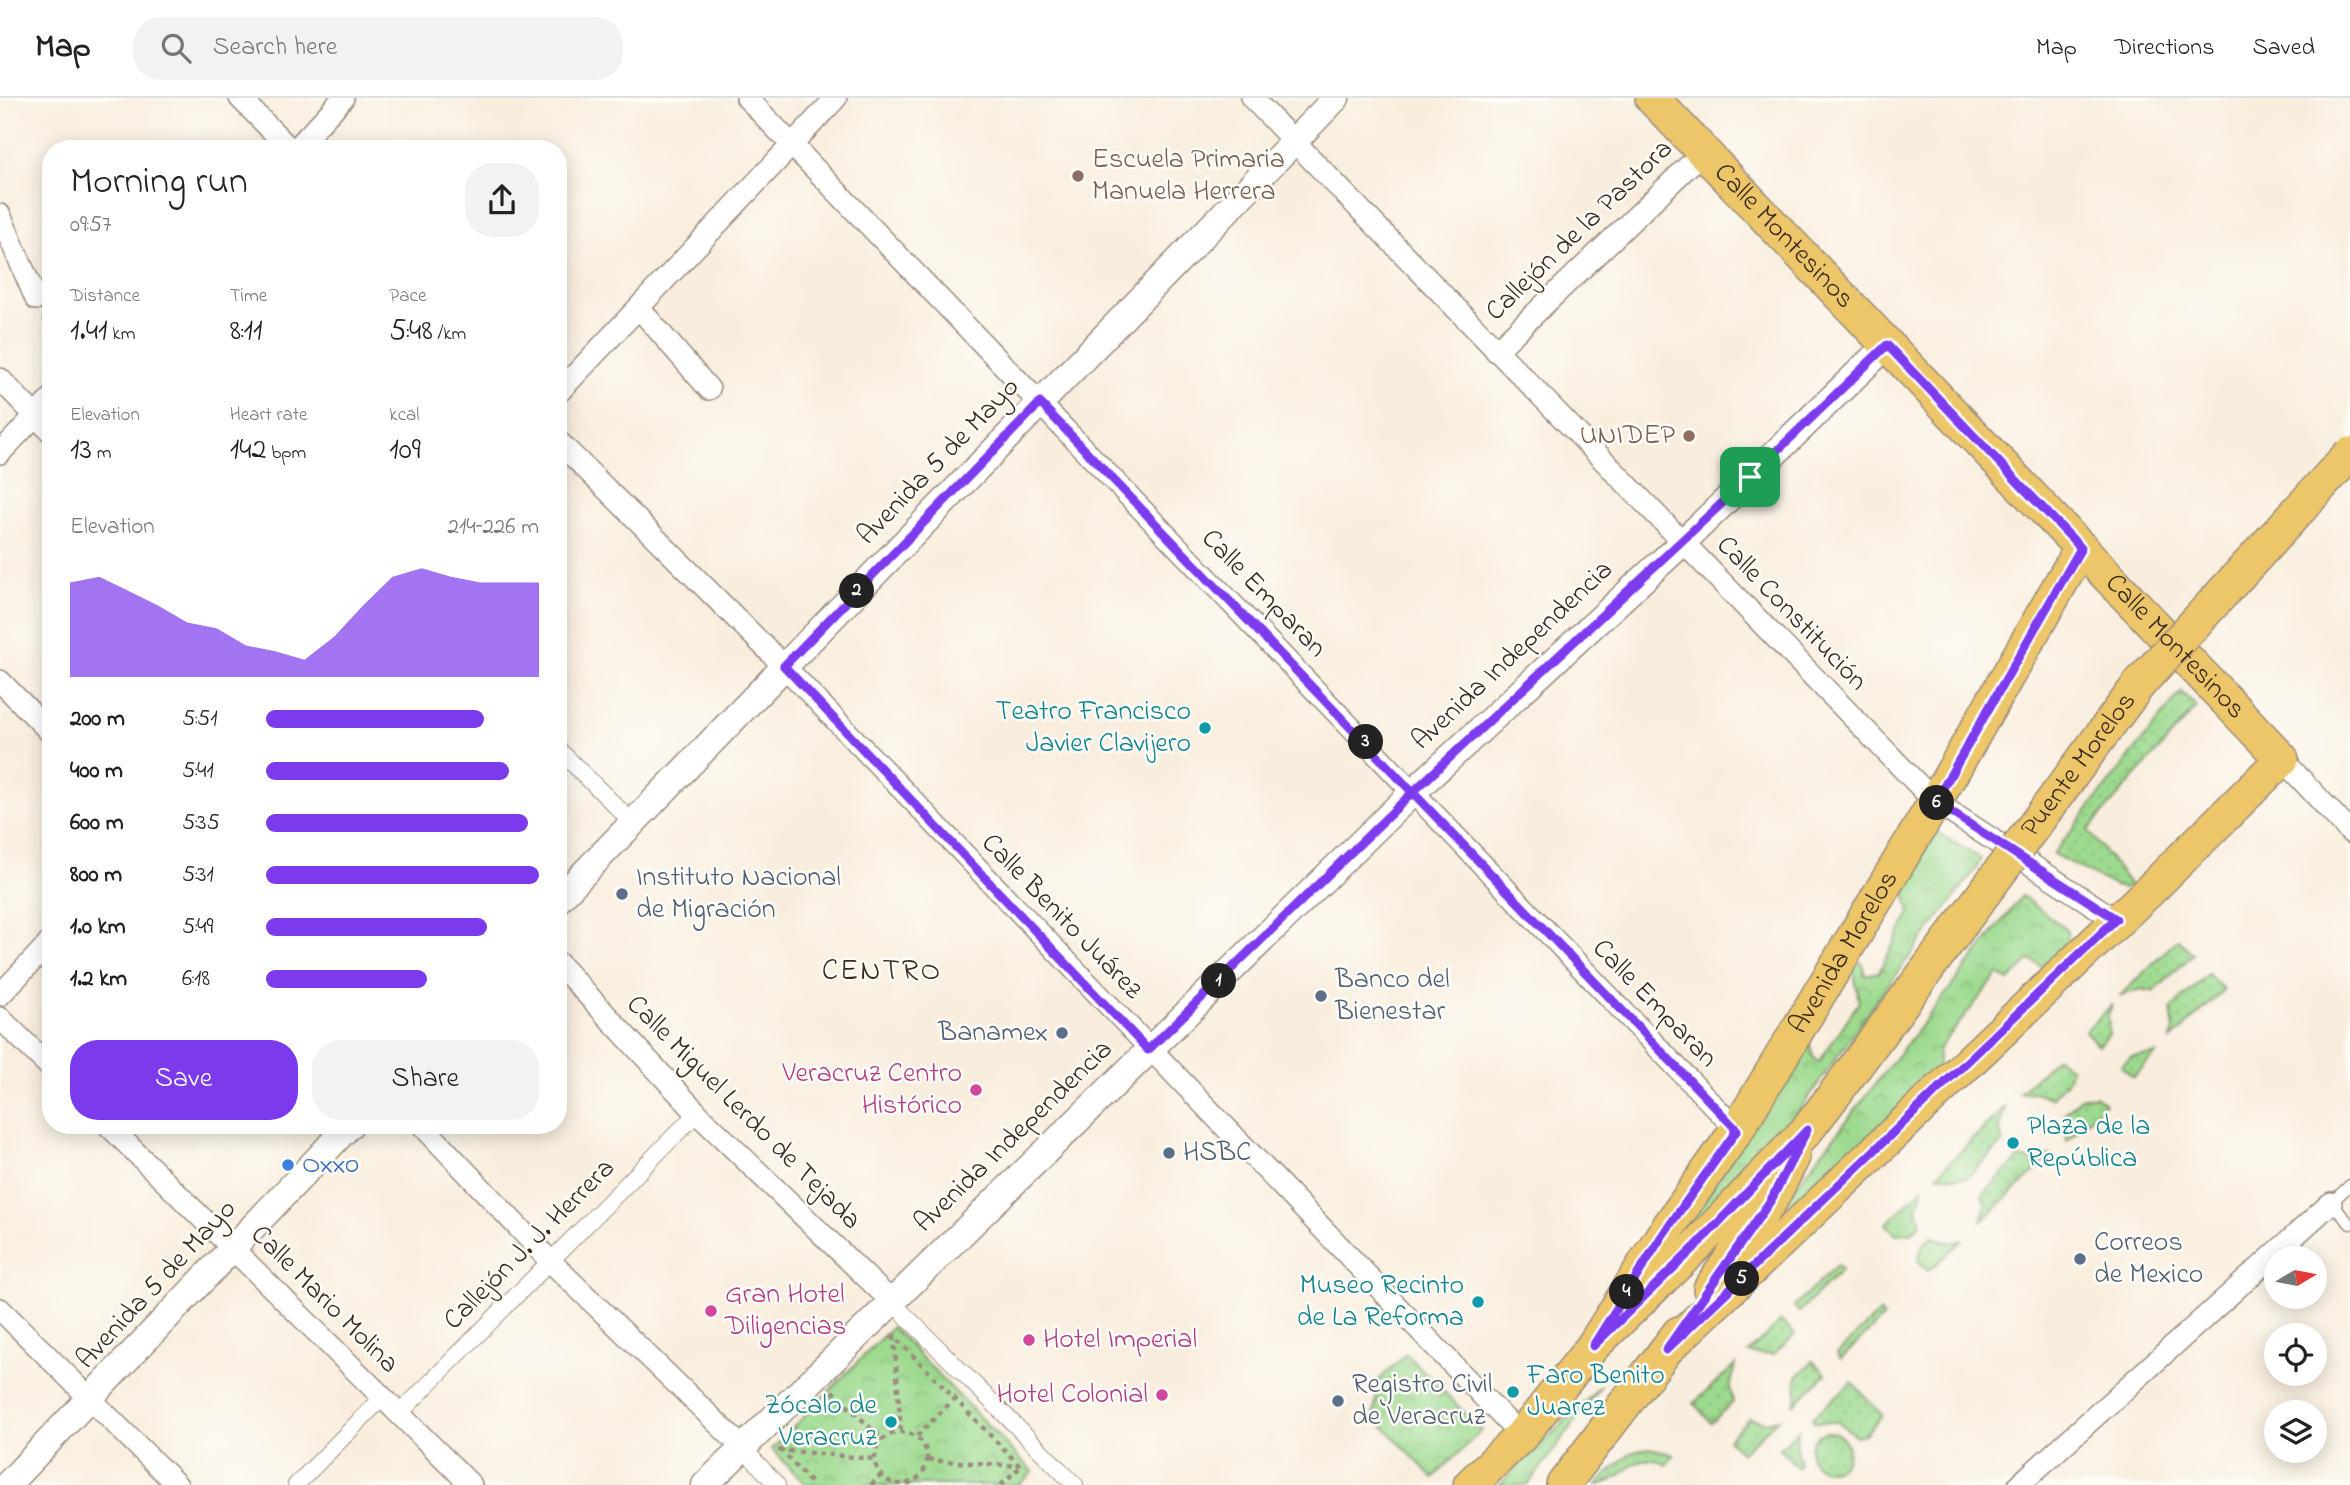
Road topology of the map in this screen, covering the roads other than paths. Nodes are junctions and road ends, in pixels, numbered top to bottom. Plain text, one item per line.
1 (240, 98) edge
2 (343, 98) edge
3 (747, 98) edge
4 (836, 98) edge
5 (1252, 98) edge
6 (1336, 98) edge
7 (1651, 98) edge
8 (281, 140) edge
9 (304, 140) edge
10 (1294, 142) junction
11 (793, 144) junction
12 (1703, 152) junction
13 (0, 215) edge
14 (36, 299) dead end
15 (639, 309) junction
16 (1887, 345) junction
17 (1496, 351) junction
18 (0, 379) edge
19 (567, 384) edge
20 (709, 389) dead end
21 (1040, 403) junction
22 (42, 409) edge
23 (36, 416) junction
24 (42, 422) edge
25 (567, 450) edge
26 (0, 453) edge
27 (2350, 454) edge
28 (1682, 543) junction
29 (2081, 548) junction
30 (784, 666) junction
31 (3, 691) edge
32 (42, 725) edge
33 (567, 758) edge
34 (2282, 759) junction
35 (1413, 792) junction
36 (1935, 802) junction
37 (632, 822) junction
38 (2350, 832) edge
39 (567, 891) edge
40 (2116, 919) junction
41 (42, 951) edge
42 (567, 973) edge
43 (0, 995) edge
44 (0, 1018) edge
45 (1148, 1050) junction
46 (42, 1059) edge
47 (697, 1112) junction
48 (1737, 1130) junction
49 (1807, 1130) junction
50 (117, 1134) edge
51 (342, 1134) edge
52 (430, 1134) edge
53 (2350, 1185) edge
54 (2331, 1203) junction
55 (2350, 1224) edge
56 (233, 1250) junction
57 (551, 1262) junction
58 (890, 1300) junction
59 (0, 1309) edge
60 (1593, 1346) junction
61 (1666, 1350) junction
62 (93, 1398) junction
63 (382, 1398) junction
64 (399, 1414) junction
65 (1521, 1436) junction
66 (744, 1449) junction
67 (7, 1485) edge
68 (177, 1485) edge
69 (296, 1485) edge
70 (471, 1485) edge
71 (705, 1485) edge
72 (777, 1485) edge
73 (1075, 1485) edge
74 (1470, 1485) edge
75 (1563, 1485) edge
76 (2019, 1485) edge

1 - 8 street
2 - 9 street
3 - 11 street, Calle Emparan
4 - 11 street
5 - 10 street, Calle Constitución
6 - 10 street, Avenida 5 de Mayo
7 - 12 main road, Calle Montesinos
10 - 17 street, Calle Constitución
10 - 21 street, Avenida 5 de Mayo
11 - 15 street
11 - 21 street, Calle Emparan
12 - 16 main road, Calle Montesinos
12 - 17 street, Callejón de la Pastora
13 - 14 street
15 - 19 street
15 - 20 street
16 - 28 street, Avenida Independencia
16 - 29 main road, Calle Montesinos
17 - 28 street, Calle Constitución
18 - 23 street
21 - 30 street, Avenida 5 de Mayo
21 - 35 street, Calle Emparan
22 - 23 street
23 - 24 street
23 - 26 street
25 - 30 street, Calle Benito Juárez
27 - 49 main road, Puente Morelos, bridge
28 - 35 street, Avenida Independencia
28 - 36 street, Calle Constitución
29 - 34 main road, Calle Montesinos
29 - 36 main road, Avenida Morelos
30 - 37 street, Avenida 5 de Mayo
30 - 45 street, Calle Benito Juárez
31 - 32 street
33 - 37 street
34 - 38 street, Calle Montesinos
34 - 40 main road
35 - 45 street, Avenida Independencia
35 - 48 street, Calle Emparan
36 - 40 street, Calle Constitución
36 - 48 main road, Avenida Morelos
37 - 39 street, Avenida 5 de Mayo
40 - 61 main road
41 - 43 street
42 - 47 street, Calle Miguel Lerdo de Tejada
44 - 46 street
45 - 58 street, Avenida Independencia
45 - 65 street, Calle Benito Juárez
47 - 57 street, Callejón J. J. Herrera
47 - 58 street, Calle Miguel Lerdo de Tejada
48 - 60 main road, Avenida Morelos
49 - 60 main road
49 - 61 main road
50 - 56 street, Calle Mario Molina
51 - 56 street, Avenida 5 de Mayo
52 - 57 street
53 - 54 lane
54 - 55 lane
54 - 76 street
56 - 62 street, Avenida 5 de Mayo
56 - 63 street, Calle Mario Molina
57 - 64 street, Callejón J. J. Herrera
57 - 66 street
58 - 66 street, Avenida Independencia
58 - 73 street
59 - 62 street
60 - 65 main road
61 - 75 main road
62 - 67 street, Avenida 5 de Mayo
62 - 68 street
63 - 64 street, Calle Mario Molina
63 - 69 street
64 - 70 street, Calle Mario Molina
65 - 74 main road
66 - 71 street, Avenida Independencia
66 - 72 street

